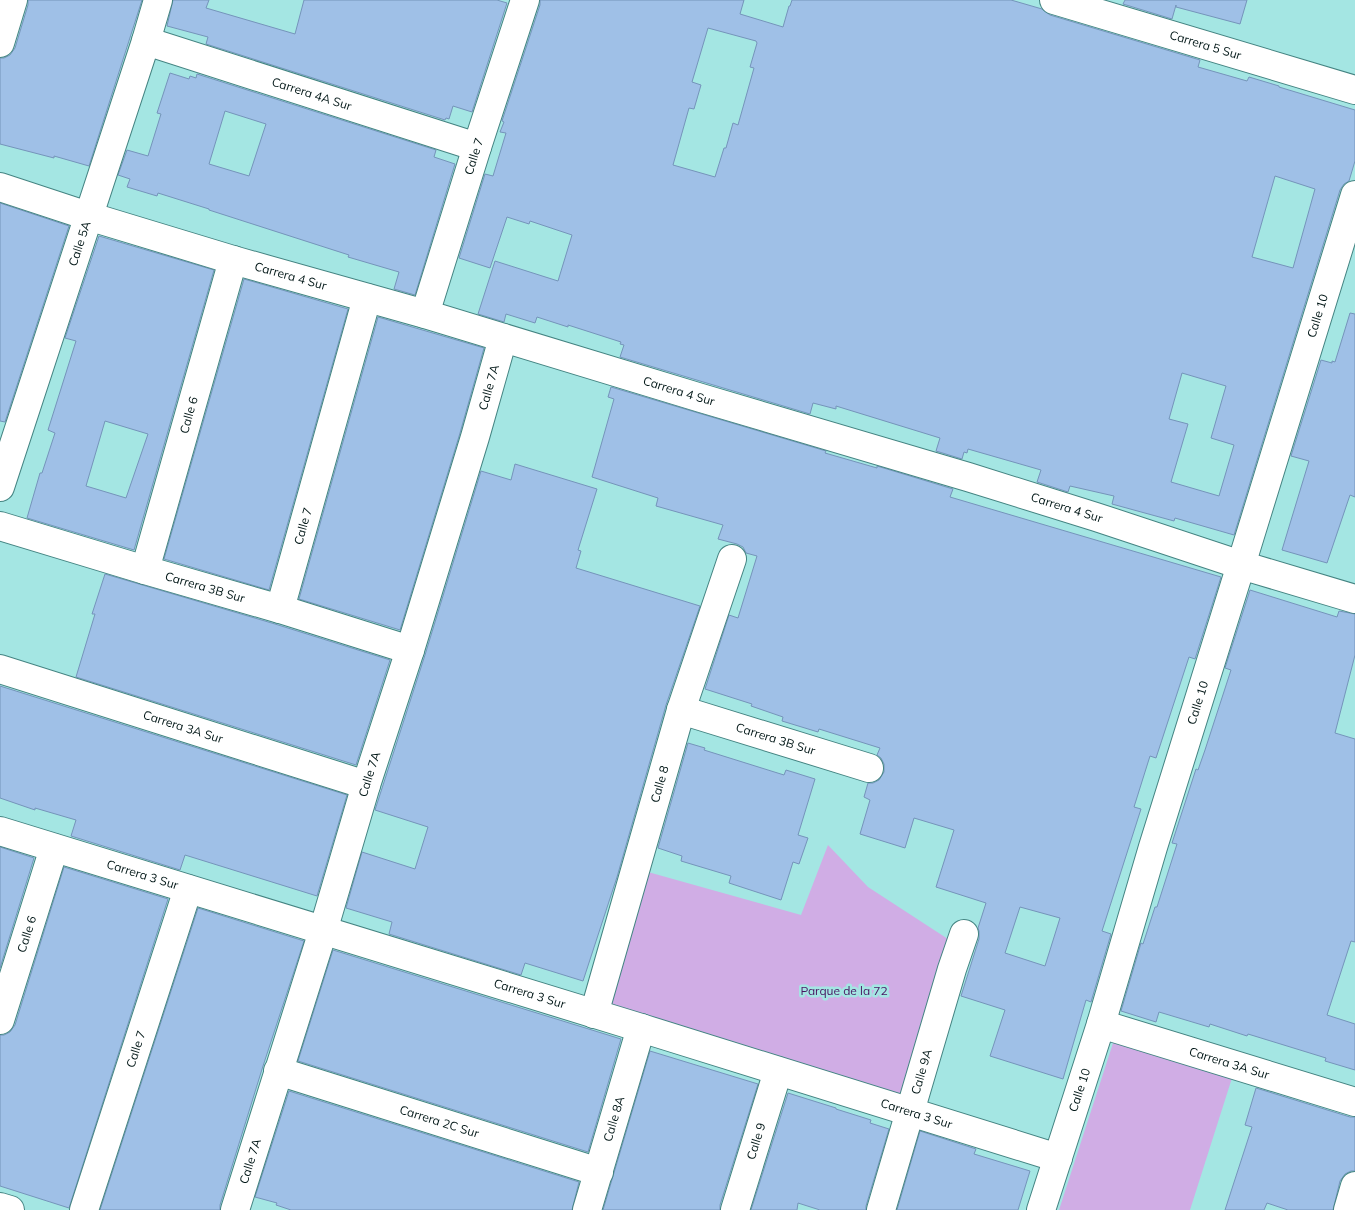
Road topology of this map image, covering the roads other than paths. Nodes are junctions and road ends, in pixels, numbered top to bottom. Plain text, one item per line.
1 (14, 0) edge
2 (158, 0) edge
3 (1054, 0) edge
4 (520, 1) edge
5 (146, 41) junction
6 (0, 44) edge
7 (1355, 90) edge
8 (477, 147) junction
9 (0, 187) edge
10 (1355, 195) edge
11 (88, 216) junction
12 (232, 260) junction
13 (367, 298) junction
14 (425, 314) junction
15 (503, 338) junction
16 (0, 488) edge
17 (0, 526) edge
18 (732, 558) dead end
19 (1241, 565) junction
20 (146, 570) junction
21 (1355, 599) edge
22 (280, 609) junction
23 (410, 650) junction
24 (0, 669) edge
25 (681, 710) junction
26 (869, 768) dead end
27 (366, 786) junction
28 (0, 831) edge
29 (54, 848) junction
30 (188, 889) junction
31 (324, 931) junction
32 (964, 934) dead end
33 (594, 1014) junction
34 (0, 1020) edge
35 (1101, 1024) junction
36 (641, 1028) junction
37 (278, 1071) junction
38 (778, 1071) junction
39 (1355, 1102) edge
40 (911, 1112) junction
41 (1058, 1158) junction
42 (599, 1172) junction
43 (1355, 1186) edge
44 (0, 1207) edge
45 (10, 1210) edge
46 (84, 1210) edge
47 (235, 1210) edge
48 (588, 1210) edge
49 (735, 1210) edge
50 (881, 1210) edge
51 (1041, 1210) edge
52 (1348, 1210) edge

1 - 6 street
2 - 5 street, Calle 5A
3 - 7 street, Carrera 5 Sur
4 - 8 street, Calle 7
5 - 8 street, Carrera 4A Sur
5 - 11 street, Calle 5A
8 - 14 street, Calle 7
9 - 11 street, Carrera 4 Sur
10 - 19 street, Calle 10
11 - 12 street, Carrera 4 Sur
11 - 16 street, Calle 5A
12 - 13 street, Carrera 4 Sur
12 - 20 street, Calle 6
13 - 14 street, Carrera 4 Sur
13 - 22 street, Calle 7
14 - 15 street, Carrera 4 Sur
15 - 19 street, Carrera 4 Sur
15 - 23 street, Calle 7A
17 - 20 street, Carrera 3B Sur
18 - 25 street, Calle 8
19 - 21 street, Carrera 4 Sur
19 - 35 street, Calle 10
20 - 22 street, Carrera 3B Sur
22 - 23 street, Carrera 3B Sur
23 - 27 street, Calle 7A
24 - 27 street, Carrera 3A Sur
25 - 26 street, Carrera 3B Sur
25 - 33 street, Calle 8
27 - 31 street, Calle 7A
28 - 29 street, Carrera 3 Sur
29 - 30 street, Carrera 3 Sur
29 - 34 street, Calle 6
30 - 31 street, Carrera 3 Sur
30 - 46 street, Calle 7
31 - 33 street, Carrera 3 Sur
31 - 37 street, Calle 7A
32 - 40 street, Calle 9A
33 - 36 street, Carrera 3 Sur
35 - 39 street, Carrera 3A Sur
35 - 41 street, Calle 10
36 - 38 street, Carrera 3 Sur
36 - 42 street, Calle 8A
37 - 42 street, Carrera 2C Sur
37 - 47 street, Calle 7A
38 - 40 street, Carrera 3 Sur
38 - 49 street, Calle 9
40 - 41 street, Carrera 3 Sur
40 - 50 street, Calle 9A
41 - 51 street, Calle 10
42 - 48 street, Calle 8A
43 - 52 street
44 - 45 street

